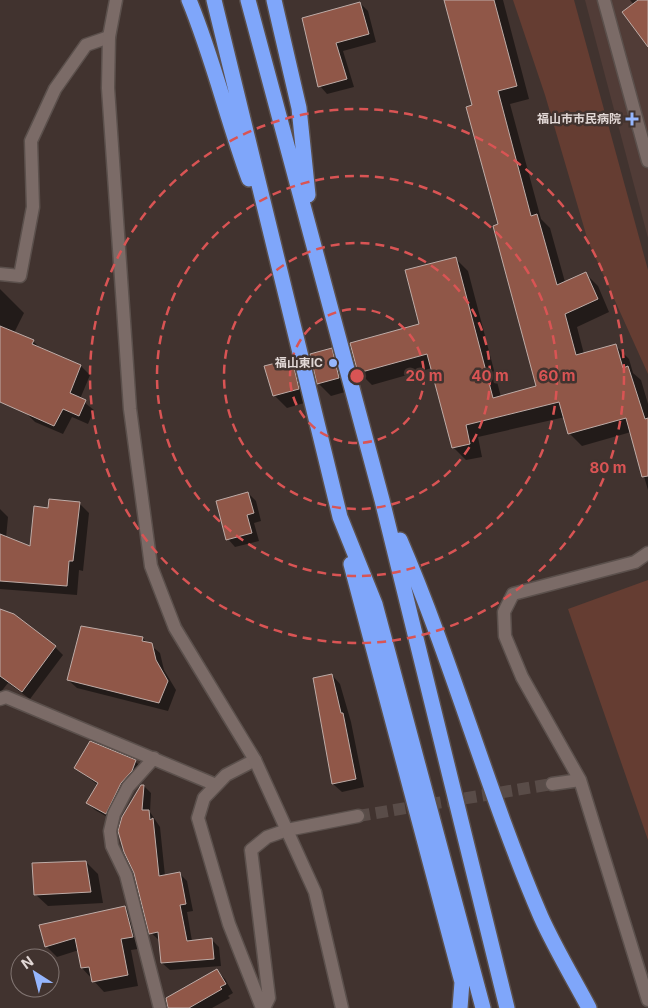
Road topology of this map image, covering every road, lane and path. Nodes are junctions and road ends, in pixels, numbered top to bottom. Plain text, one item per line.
1 (116, 0) edge
2 (189, 0) edge
3 (214, 0) edge
4 (248, 0) edge
5 (274, 0) edge
6 (604, 0) edge
7 (109, 37) junction
8 (648, 161) edge
9 (312, 238) junction
10 (275, 250) junction
11 (0, 274) edge
12 (382, 500) junction
13 (340, 517) junction
14 (648, 554) edge
15 (0, 699) edge
16 (154, 758) junction
17 (255, 760) junction
18 (580, 780) junction
19 (552, 784) tunnel mouth
20 (216, 785) junction
21 (358, 816) tunnel mouth
22 (287, 830) junction
23 (648, 1000) edge
24 (160, 1008) edge
25 (263, 1008) edge
26 (342, 1008) edge
27 (460, 1008) edge
28 (483, 1008) edge
29 (507, 1008) edge
30 (589, 1008) edge

1 - 7 street
2 - 10 highway
3 - 10 highway
4 - 9 highway
5 - 9 highway
6 - 8 street
7 - 11 street
7 - 17 street
9 - 12 highway
10 - 13 highway
12 - 29 highway
12 - 30 highway
13 - 27 highway
13 - 28 highway
14 - 18 street
15 - 16 street
16 - 20 street
16 - 24 street
17 - 20 street
17 - 22 street
18 - 19 street
18 - 23 street
20 - 25 street
21 - 22 street
22 - 25 street
22 - 26 street

